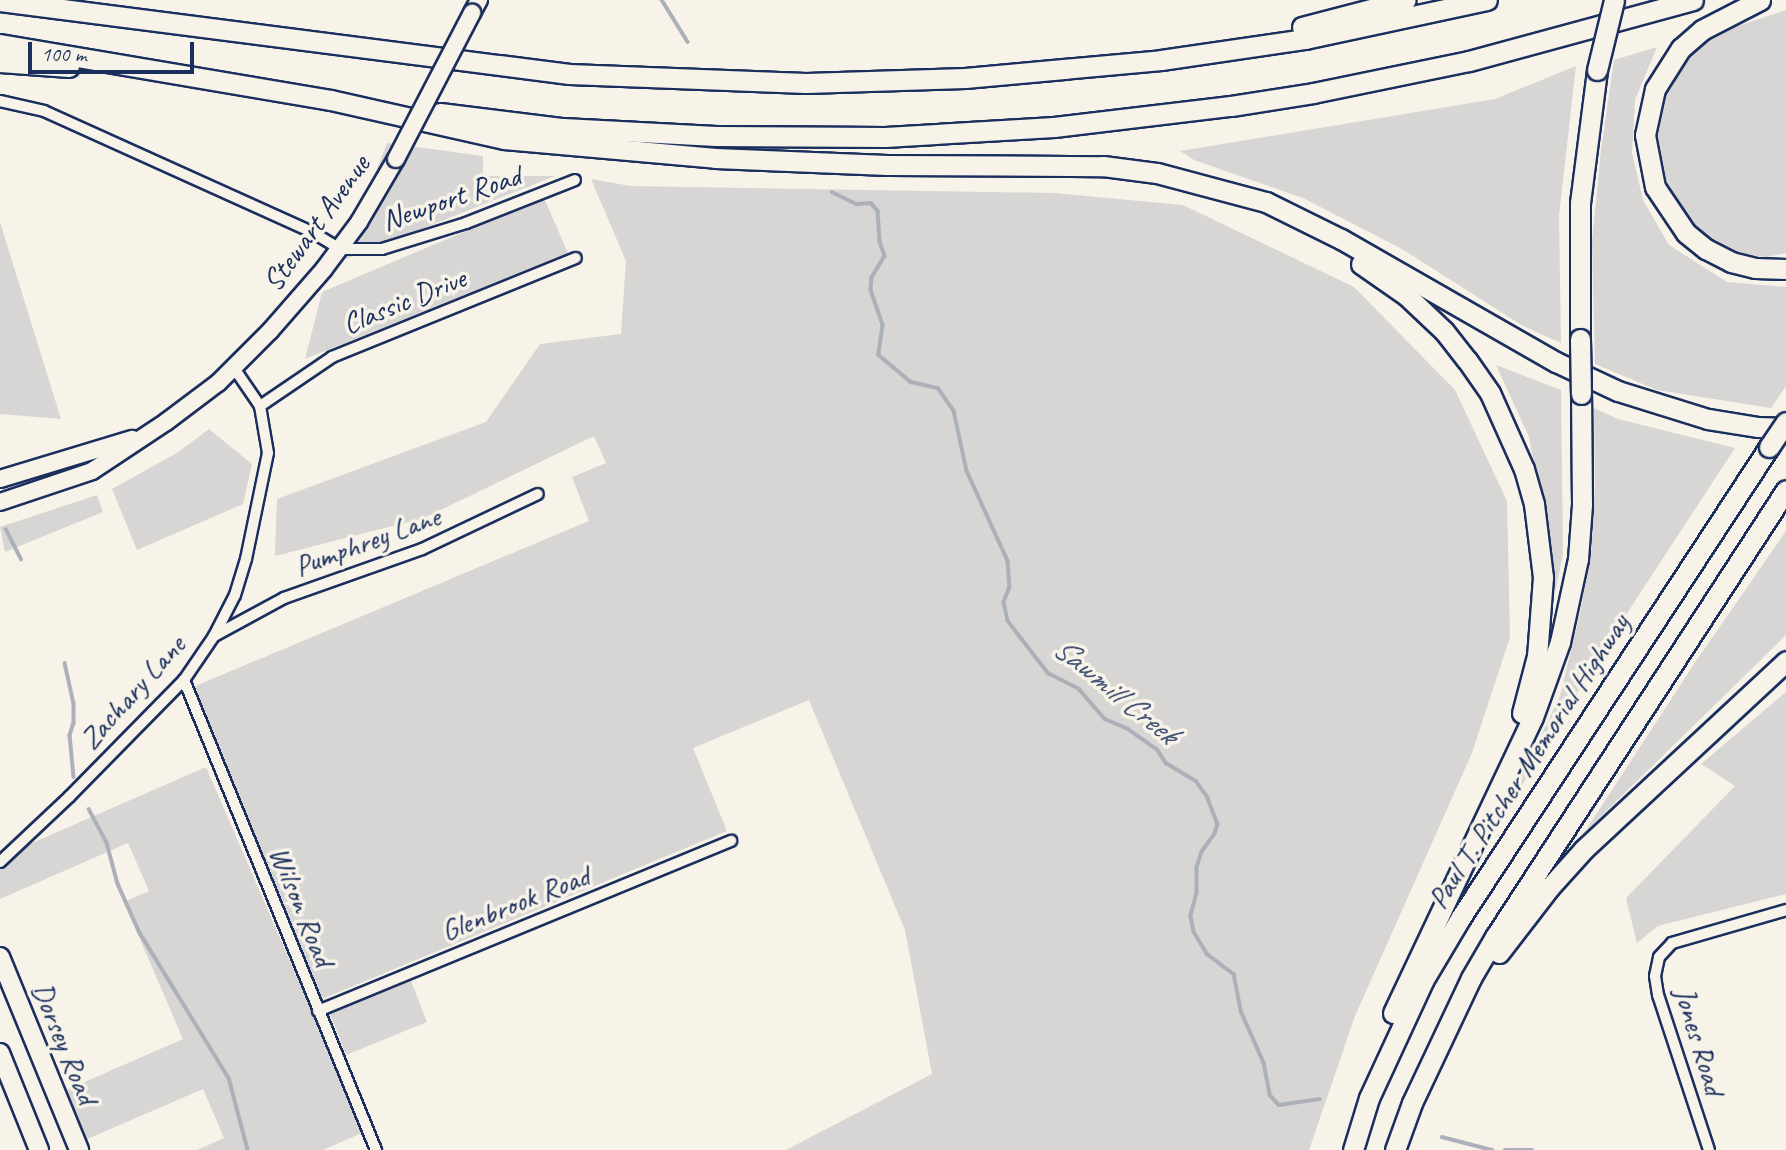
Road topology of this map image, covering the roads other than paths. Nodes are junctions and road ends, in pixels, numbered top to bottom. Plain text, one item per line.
1 (85, 0) edge
2 (1406, 0) edge
3 (1487, 0) edge
4 (1614, 0) edge
5 (1693, 0) edge
6 (1760, 0) edge
7 (0, 1) edge
8 (475, 7) edge
9 (203, 29) junction
10 (0, 44) edge
11 (1161, 60) junction
12 (0, 62) edge
13 (193, 77) junction
14 (331, 100) junction
15 (0, 101) edge
16 (575, 180) dead end
17 (1266, 202) junction
18 (340, 249) junction
19 (576, 258) dead end
20 (1786, 269) edge
21 (234, 368) junction
22 (260, 406) junction
23 (1786, 422) edge
24 (1786, 428) edge
25 (145, 436) junction
26 (0, 479) edge
27 (1786, 490) edge
28 (538, 494) dead end
29 (0, 502) edge
30 (214, 636) junction
31 (1786, 661) edge
32 (184, 681) junction
33 (1488, 813) junction
34 (731, 841) dead end
35 (0, 862) edge
36 (1786, 910) edge
37 (0, 957) edge
38 (318, 1010) junction
39 (1450, 1026) junction
40 (0, 1053) edge
41 (39, 1150) edge
42 (79, 1150) edge
43 (376, 1150) edge
44 (1351, 1150) edge
45 (1395, 1150) edge
46 (1709, 1150) edge

1 - 9 highway
2 - 11 highway
3 - 11 highway
4 - 33 highway, bridge
5 - 14 highway
6 - 20 highway
7 - 9 highway
8 - 18 street, Stewart Avenue, bridge
9 - 11 highway
10 - 13 highway
12 - 13 highway
13 - 14 highway
14 - 17 highway
15 - 18 street
16 - 18 street, Newport Road
17 - 24 highway
17 - 33 highway
18 - 21 street, Stewart Avenue
19 - 22 street, Classic Drive
21 - 22 street, Zachary Lane
21 - 25 street, Stewart Avenue
22 - 30 street, Zachary Lane
23 - 44 highway, Paul T. Pitcher Memorial Highway, bridge
25 - 26 street, Stewart Avenue
25 - 29 street, Stewart Avenue
27 - 39 highway
28 - 30 street, Pumphrey Lane
30 - 32 street, Zachary Lane
31 - 39 highway
32 - 35 street, Zachary Lane
32 - 38 street, Wilson Road
33 - 44 highway
34 - 38 street, Glenbrook Road
36 - 46 street, Jones Road
37 - 42 main road, Dorsey Road
38 - 43 street, Wilson Road
39 - 45 highway
40 - 41 main road

